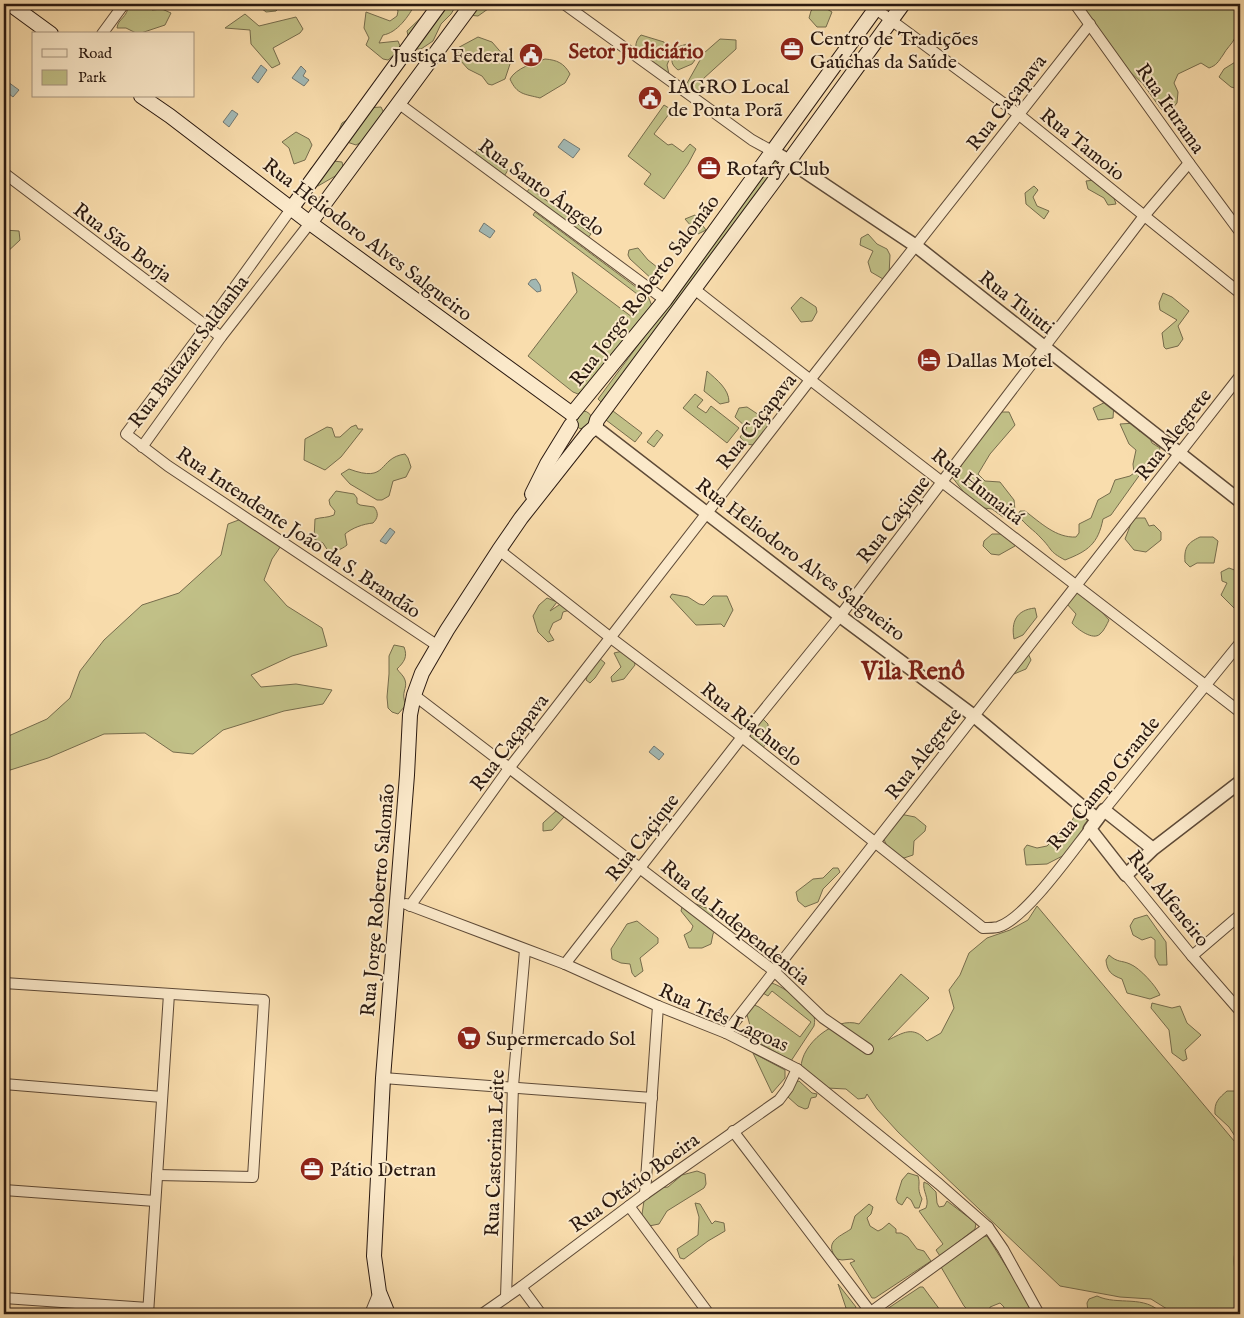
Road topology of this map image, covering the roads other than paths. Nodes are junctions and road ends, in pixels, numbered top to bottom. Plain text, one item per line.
1 (10, 4) edge
2 (124, 4) edge
3 (440, 4) edge
4 (472, 4) edge
5 (564, 4) edge
6 (902, 4) edge
7 (1076, 4) edge
8 (878, 6) edge
9 (890, 20) junction
10 (1090, 24) junction
11 (48, 32) edge
12 (103, 32) edge
13 (144, 98) edge
14 (398, 103) junction
15 (1018, 114) junction
16 (772, 151) junction
17 (789, 161) junction
18 (1189, 163) junction
19 (4, 173) edge
20 (292, 209) junction
21 (1144, 216) junction
22 (310, 223) junction
23 (1240, 232) edge
24 (916, 246) junction
25 (693, 288) junction
26 (1240, 293) edge
27 (665, 300) junction
28 (206, 327) junction
29 (221, 337) junction
30 (1044, 347) junction
31 (1240, 376) edge
32 (810, 380) junction
33 (574, 416) junction
34 (594, 427) junction
35 (142, 447) junction
36 (1181, 452) junction
37 (943, 481) junction
38 (1240, 500) edge
39 (708, 512) junction
40 (521, 518) junction
41 (499, 550) junction
42 (1076, 585) junction
43 (840, 616) junction
44 (611, 638) junction
45 (1240, 643) edge
46 (438, 646) junction
47 (1206, 686) junction
48 (414, 695) junction
49 (1240, 712) edge
50 (974, 716) junction
51 (742, 737) junction
52 (510, 767) junction
53 (1240, 782) edge
54 (1097, 820) junction
55 (876, 842) junction
56 (1153, 850) junction
57 (640, 867) junction
58 (1126, 875) junction
59 (404, 904) junction
60 (1240, 915) edge
61 (983, 928) joint
62 (525, 950) junction
63 (1192, 956) junction
64 (566, 964) junction
65 (774, 971) junction
66 (4, 983) edge
67 (169, 994) junction
68 (658, 1006) junction
69 (1240, 1011) edge
70 (726, 1033) junction
71 (868, 1049) dead end
72 (797, 1069) junction
73 (383, 1078) junction
74 (4, 1084) edge
75 (513, 1086) junction
76 (162, 1097) junction
77 (652, 1098) junction
78 (733, 1131) junction
79 (157, 1175) junction
80 (4, 1190) edge
81 (645, 1194) junction
82 (155, 1201) junction
83 (628, 1206) junction
84 (988, 1227) junction
85 (521, 1288) junction
86 (379, 1292) junction
87 (506, 1297) junction
88 (4, 1298) edge
89 (148, 1311) edge
90 (370, 1314) edge
91 (388, 1314) edge
92 (482, 1314) edge
93 (541, 1314) edge
94 (709, 1314) edge
95 (870, 1314) edge
96 (1039, 1314) edge

1 - 11 main road
2 - 12 street
3 - 20 main road, Rua Baltazar Saldanha
4 - 14 main road, Rua Baltazar Saldanha
5 - 16 street
6 - 9 main road, Rua Jorge Roberto Salomão
7 - 10 street, Rua Iturama
8 - 9 street, Rua Tamoio
8 - 16 main road, Rua Jorge Roberto Salomão
9 - 15 street, Rua Tamoio
9 - 17 main road, Rua Jorge Roberto Salomão
10 - 15 street, Rua Caçapava
10 - 18 street, Rua Iturama
13 - 20 main road, Rua Heliodoro Alves Salgueiro
14 - 22 main road, Rua Baltazar Saldanha
14 - 27 street, Rua Santo Ângelo
15 - 21 street, Rua Tamoio
15 - 24 street, Rua Caçapava
16 - 17 street, Rua Tuiuti
16 - 27 main road, Rua Jorge Roberto Salomão
17 - 24 street, Rua Tuiuti
17 - 25 main road, Rua Jorge Roberto Salomão
18 - 21 street, Rua Caçique
18 - 23 street, Rua Iturama
19 - 28 street, Rua São Borja
20 - 22 main road, Rua Heliodoro Alves Salgueiro
20 - 28 street, Rua Baltazar Saldanha
21 - 26 street, Rua Tamoio
21 - 30 street, Rua Caçique
22 - 29 street, Rua Baltazar Saldanha
22 - 33 main road, Rua Heliodoro Alves Salgueiro
24 - 30 street, Rua Tuiuti
24 - 32 street, Rua Caçapava
25 - 32 street, Rua Humaitá
25 - 34 main road, Rua Jorge Roberto Salomão
27 - 33 main road, Rua Jorge Roberto Salomão
28 - 29 street, Rua São Borja
28 - 35 street, Rua Baltazar Saldanha
29 - 35 street, Rua Baltazar Saldanha
30 - 36 street, Rua Tuiuti
30 - 37 street, Rua Caçique
31 - 36 street, Rua Alegrete
32 - 37 street, Rua Humaitá
32 - 39 street, Rua Caçapava
33 - 34 main road
33 - 34 main road, Rua Jorge Roberto Salomão
33 - 40 main road, Rua Jorge Roberto Salomão
34 - 39 street, Rua Heliodoro Alves Salgueiro
34 - 40 main road, Rua Jorge Roberto Salomão
35 - 46 street, Rua Intendente João da S. Brandão
36 - 38 street, Rua Tuiuti
36 - 42 street, Rua Alegrete
37 - 42 street, Rua Humaitá
37 - 43 street, Rua Caçique
39 - 43 street, Rua Heliodoro Alves Salgueiro
39 - 44 street, Rua Caçapava
40 - 41 main road, Rua Jorge Roberto Salomão
41 - 44 street, Rua Riachuelo
41 - 46 main road, Rua Jorge Roberto Salomão
42 - 47 street, Rua Humaitá
42 - 50 street, Rua Alegrete
43 - 50 street, Rua Heliodoro Alves Salgueiro
43 - 51 street, Rua Caçique
44 - 51 street, Rua Riachuelo
44 - 52 street, Rua Caçapava
45 - 47 street, Rua Campo Grande
46 - 48 main road, Rua Jorge Roberto Salomão
47 - 49 street, Rua Humaitá
47 - 54 street, Rua Campo Grande
48 - 52 street, Rua da Independencia
48 - 59 main road, Rua Jorge Roberto Salomão
50 - 54 street, Rua Heliodoro Alves Salgueiro
50 - 55 street, Rua Alegrete
51 - 55 street, Rua Riachuelo
51 - 57 street, Rua Caçique
52 - 57 street, Rua da Independencia
52 - 59 street, Rua Caçapava
53 - 56 street
54 - 56 street, Rua Heliodoro Alves Salgueiro
54 - 58 street, Rua Alfeneiro
54 - 61 street, Rua Campo Grande
55 - 61 street, Rua Riachuelo
55 - 65 street, Rua Alegrete
56 - 58 street
57 - 64 street, Rua Caçique
57 - 65 street, Rua da Independencia
58 - 63 street, Rua Alfeneiro
59 - 62 street, Rua Três Lagoas
59 - 73 main road, Rua Jorge Roberto Salomão
60 - 63 street
62 - 64 street, Rua Três Lagoas
62 - 75 street, Rua Castorina Leite
63 - 69 street, Rua Alfeneiro
64 - 68 street, Rua Três Lagoas
65 - 70 street, Rua Alegrete
65 - 71 street, Rua da Independencia
66 - 67 street
67 - 76 street
67 - 79 street
68 - 70 street, Rua Três Lagoas
68 - 77 street
70 - 72 street, Rua Três Lagoas
72 - 78 street, Rua Otávio Boeira
72 - 84 street, Rua Três Lagoas
73 - 75 street
73 - 86 main road, Rua Jorge Roberto Salomão
74 - 76 street
75 - 77 street
75 - 87 street, Rua Castorina Leite
76 - 79 street
77 - 81 street
78 - 81 street, Rua Otávio Boeira
78 - 95 street
79 - 82 street
80 - 82 street
81 - 83 street, Rua Otávio Boeira
82 - 89 street
83 - 85 street, Rua Otávio Boeira
83 - 94 street
84 - 95 street
84 - 96 street, Rua Três Lagoas
85 - 87 street, Rua Otávio Boeira
85 - 93 street
86 - 90 street
86 - 91 main road, Rua Jorge Roberto Salomão
87 - 92 street, Rua Otávio Boeira
88 - 89 street

